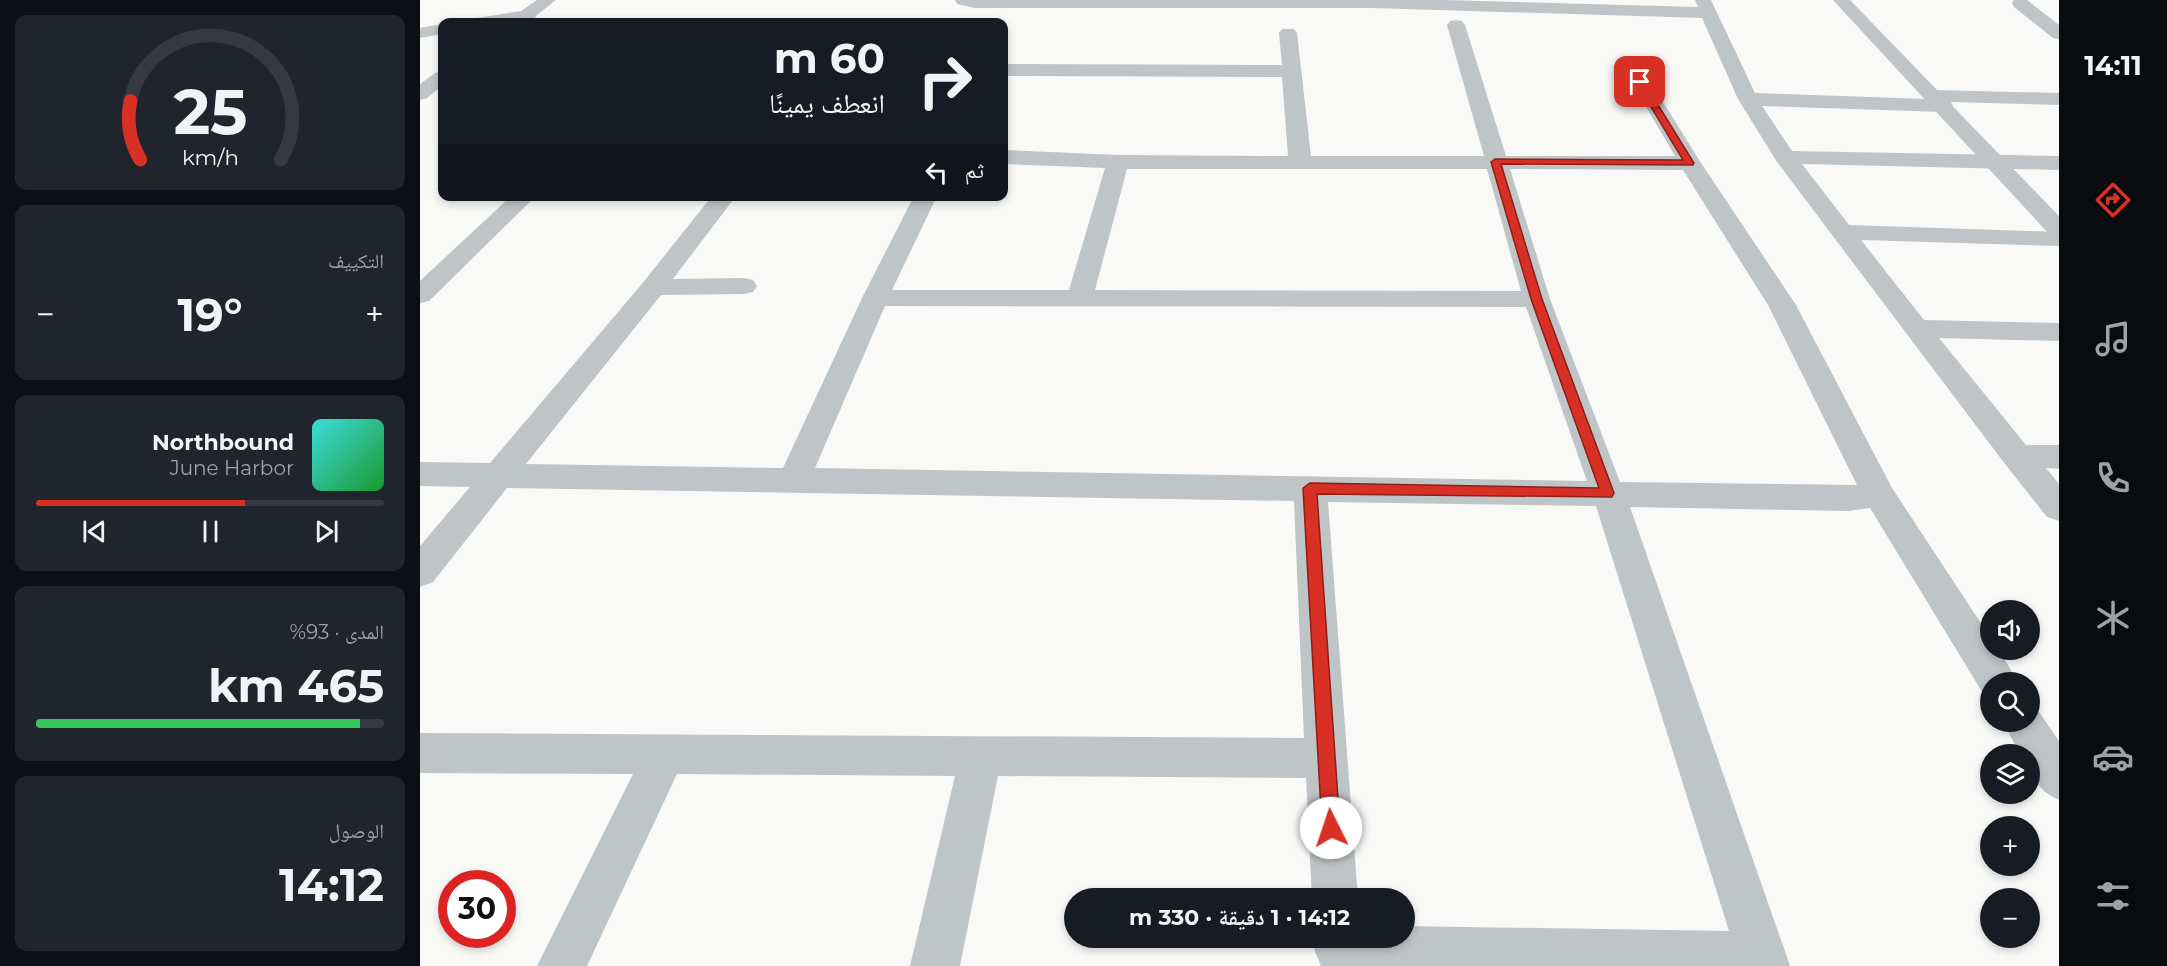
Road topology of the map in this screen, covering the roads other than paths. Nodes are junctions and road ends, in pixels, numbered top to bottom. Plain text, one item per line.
1 (548, 0) edge
2 (963, 0) edge
3 (1841, 0) edge
4 (1254, 1) edge
5 (1066, 2) edge
6 (1424, 2) edge
7 (1534, 4) edge
8 (2049, 4) dead end
9 (1706, 7) edge
10 (524, 18) edge
11 (1456, 25) dead end
12 (438, 30) edge
13 (420, 33) edge
14 (1288, 33) dead end
15 (2059, 34) edge
16 (1628, 61) dead end
17 (1008, 70) edge
18 (1292, 71) junction
19 (438, 80) edge
20 (420, 94) edge
21 (1748, 99) junction
22 (2059, 99) edge
23 (1939, 101) junction
24 (1008, 157) edge
25 (1785, 157) junction
26 (1300, 161) junction
27 (1118, 162) junction
28 (1495, 162) junction
29 (1995, 162) junction
30 (1690, 163) junction
31 (2059, 163) edge
32 (520, 201) edge
33 (721, 201) edge
34 (924, 201) edge
35 (2059, 230) edge
36 (1844, 232) junction
37 (2059, 239) edge
38 (744, 286) dead end
39 (656, 287) junction
40 (420, 295) edge
41 (1080, 297) junction
42 (875, 298) junction
43 (1537, 299) junction
44 (1916, 329) junction
45 (2059, 332) edge
46 (2016, 456) junction
47 (2059, 457) edge
48 (420, 474) edge
49 (497, 476) junction
50 (793, 482) junction
51 (1310, 488) junction
52 (1608, 493) junction
53 (1880, 495) junction
54 (2059, 508) edge
55 (420, 572) edge
56 (1992, 672) edge
57 (2029, 732) edge
58 (420, 753) edge
59 (665, 754) junction
60 (981, 756) junction
61 (1326, 758) junction
62 (2059, 778) edge
63 (1334, 888) edge
64 (1338, 951) edge
65 (1763, 961) edge
66 (562, 966) edge
67 (935, 966) edge

1 - 10 street
2 - 5 street
3 - 23 street
4 - 5 street
4 - 6 street
6 - 7 street
7 - 9 street
8 - 15 street
9 - 21 street
11 - 28 street
12 - 13 street
14 - 18 street
16 - 30 street
17 - 18 street
18 - 26 street
19 - 20 street
21 - 23 street
21 - 25 street
22 - 23 street
23 - 29 street
24 - 27 street
25 - 29 street
25 - 36 street
26 - 27 street
26 - 28 street
27 - 41 street
28 - 30 street
28 - 43 street
29 - 31 street
29 - 35 street
30 - 53 street
32 - 40 street
33 - 39 street
34 - 42 street
36 - 37 street
36 - 44 street
38 - 39 street
39 - 49 street
41 - 42 street
41 - 43 street
42 - 50 street
43 - 52 street
44 - 45 street
44 - 46 street
46 - 47 street
46 - 54 street
48 - 49 street
49 - 50 street
49 - 55 street
50 - 51 street
51 - 52 street
51 - 61 street
52 - 53 street
52 - 65 street
53 - 56 street
57 - 62 street
58 - 59 street
59 - 60 street
59 - 66 street
60 - 61 street
60 - 67 street
61 - 63 street
64 - 65 street

